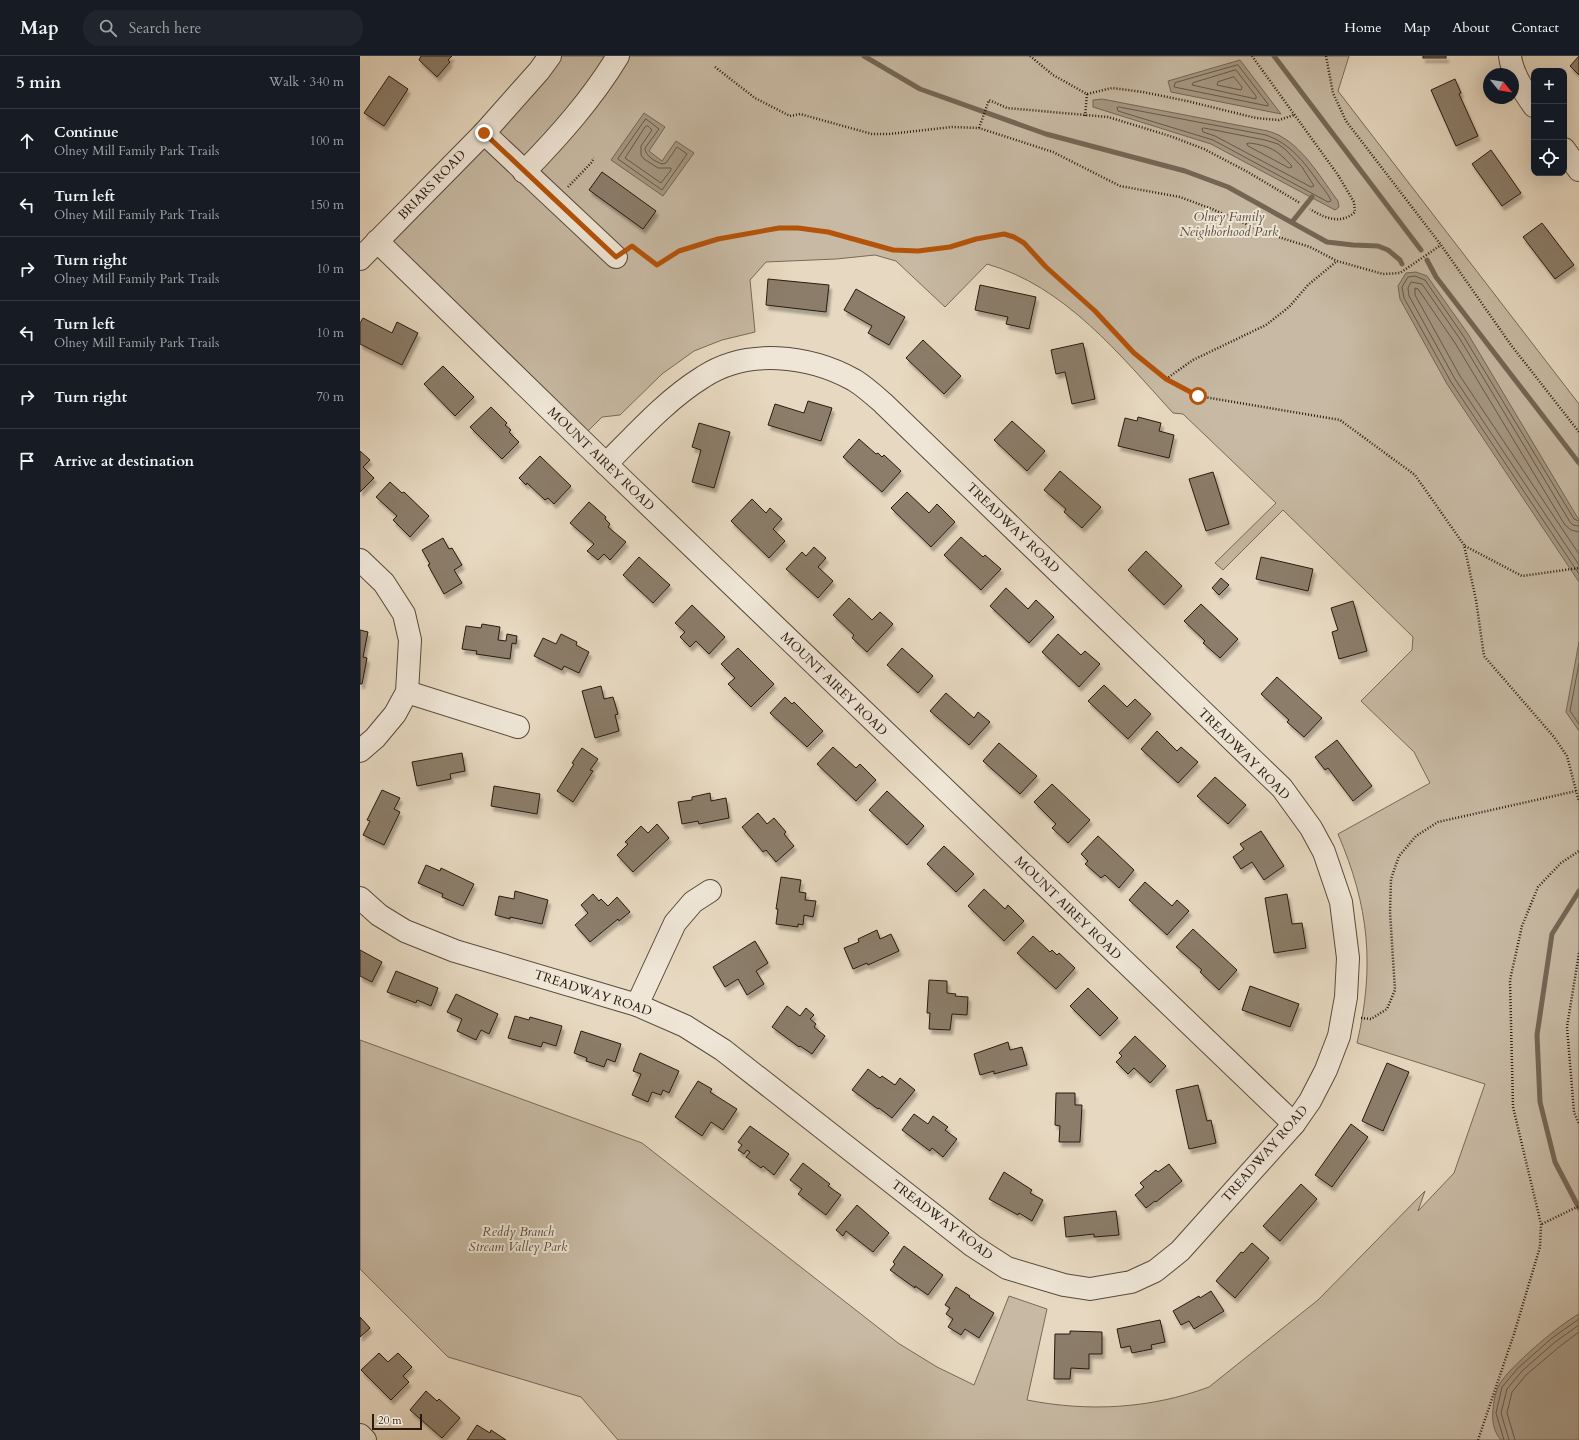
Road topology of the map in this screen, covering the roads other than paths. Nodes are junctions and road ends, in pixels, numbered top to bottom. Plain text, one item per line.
1 (550, 56) edge
2 (618, 56) edge
3 (1510, 56) edge
4 (1533, 104) edge
5 (484, 133) junction
6 (1567, 153) edge
7 (1579, 170) edge
8 (524, 172) junction
9 (377, 241) junction
10 (616, 257) road end
11 (360, 259) edge
12 (606, 464) junction
13 (360, 560) edge
14 (407, 692) junction
15 (518, 727) dead end
16 (360, 751) edge
17 (710, 891) dead end
18 (360, 898) edge
19 (637, 1005) junction
20 (1294, 1124) junction
21 (360, 1435) edge
22 (365, 1440) edge

1 - 5 street, BRIARS ROAD
2 - 8 street
3 - 4 street
5 - 8 street
5 - 9 street, BRIARS ROAD
6 - 7 street
8 - 10 street
9 - 11 street, BRIARS ROAD
9 - 12 street, MOUNT AIREY ROAD
12 - 20 street, MOUNT AIREY ROAD
12 - 20 street, TREADWAY ROAD
13 - 14 street
14 - 15 street
14 - 16 street
17 - 19 street
18 - 19 street, TREADWAY ROAD
19 - 20 street, TREADWAY ROAD
21 - 22 street

